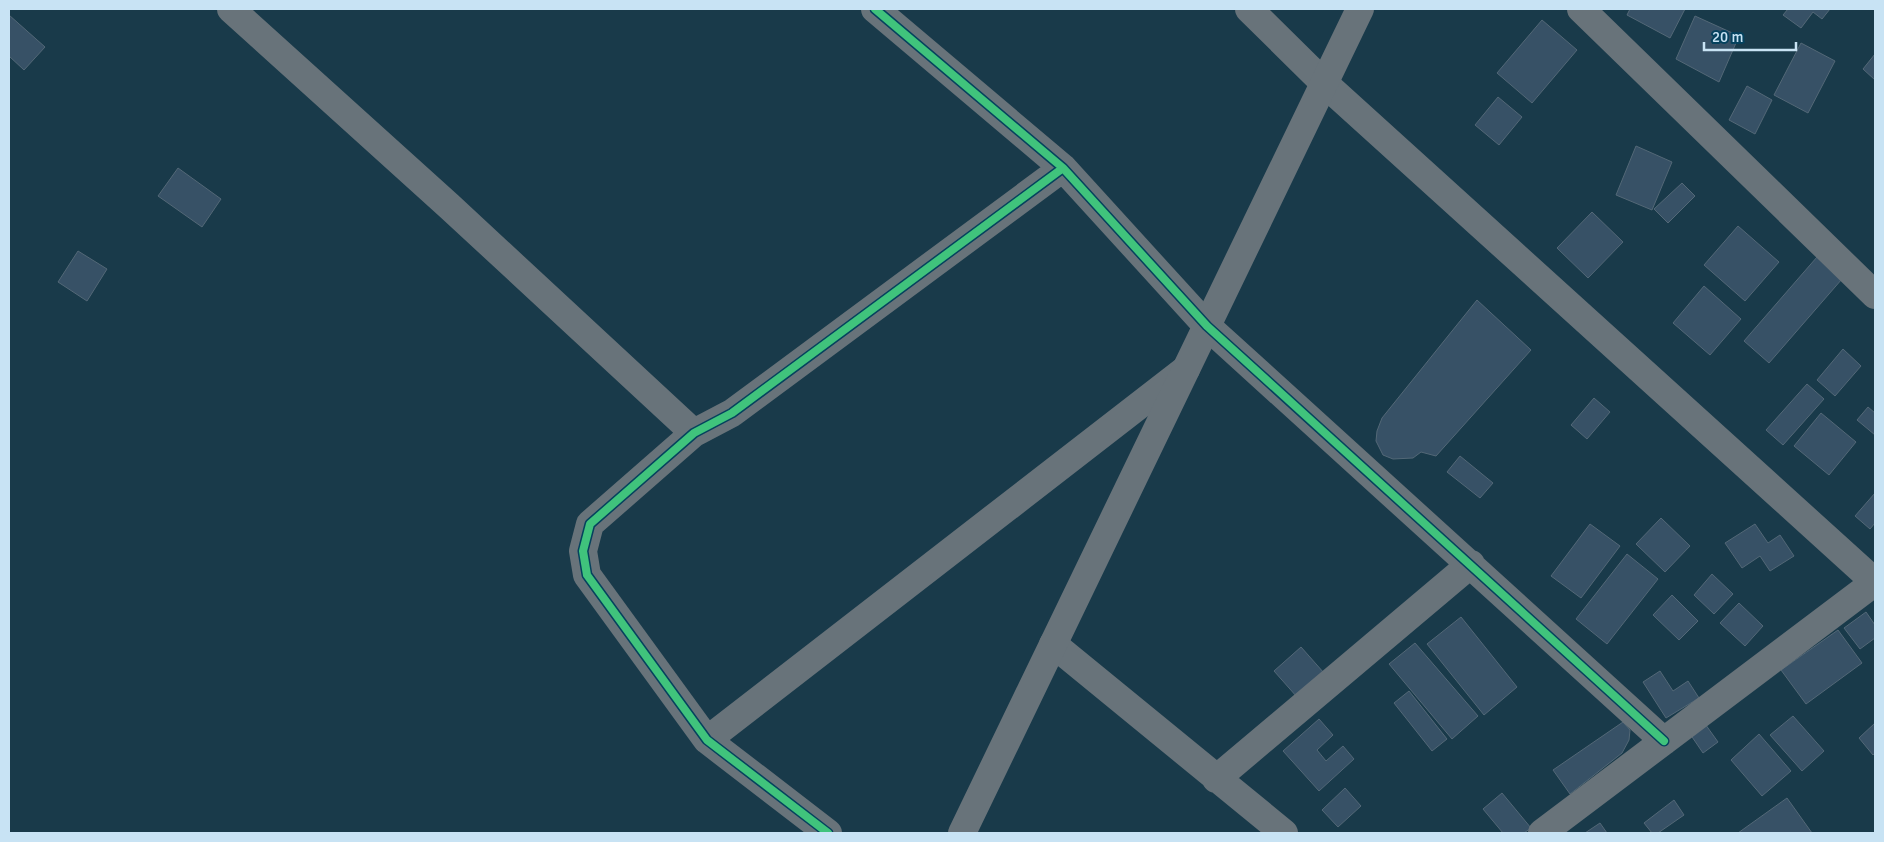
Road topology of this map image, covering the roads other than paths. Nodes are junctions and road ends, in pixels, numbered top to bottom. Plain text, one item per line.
1 (231, 9) edge
2 (875, 9) edge
3 (1249, 9) edge
4 (1360, 9) edge
5 (1581, 9) edge
6 (1324, 83) junction
7 (1063, 168) junction
8 (1875, 295) edge
9 (1207, 326) junction
10 (1186, 369) junction
11 (694, 433) junction
12 (1471, 564) junction
13 (1875, 582) edge
14 (1053, 644) junction
15 (707, 740) junction
16 (1664, 741) junction
17 (1216, 779) junction
18 (828, 833) edge
19 (962, 833) edge
20 (1284, 833) edge
21 (1542, 833) edge

1 - 11 street
2 - 7 street
3 - 6 street
4 - 6 street
5 - 8 street
6 - 9 street
6 - 13 street
7 - 9 street
7 - 11 street
9 - 10 street
9 - 12 street
10 - 14 street
10 - 15 street
11 - 15 street
12 - 16 street
12 - 17 street
13 - 16 street
14 - 17 street
14 - 19 street
15 - 18 street
16 - 21 street
17 - 20 street

